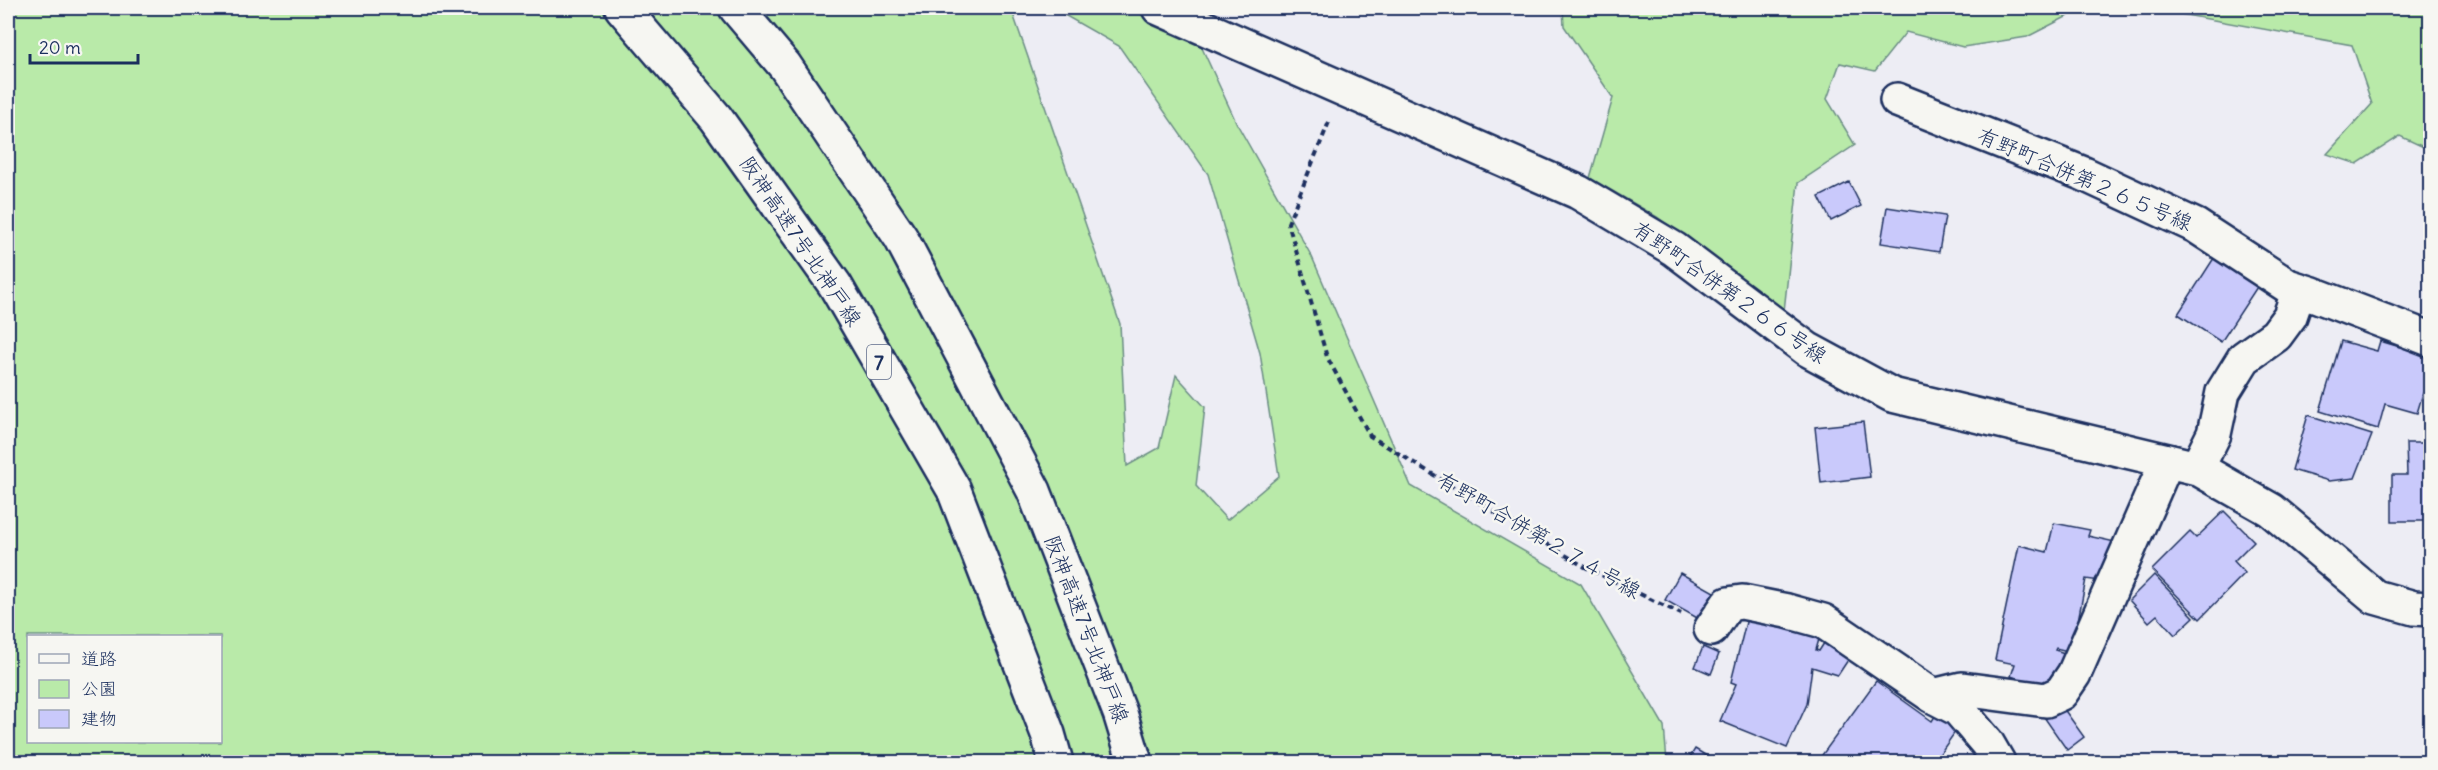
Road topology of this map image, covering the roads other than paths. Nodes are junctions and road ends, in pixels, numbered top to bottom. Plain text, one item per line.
1 (622, 8) edge
2 (736, 8) edge
3 (1160, 8) edge
4 (1897, 100) dead end
5 (2299, 290) junction
6 (2430, 339) edge
7 (2182, 464) junction
8 (2430, 609) edge
9 (1711, 629) road end
10 (1934, 696) junction
11 (1056, 762) edge
12 (1135, 762) edge
13 (1998, 762) edge

1 - 11 main road, 阪神高速7号北神戸線 / 7
2 - 12 main road, 阪神高速7号北神戸線
3 - 7 main road, 有野町合併第２６６号線
4 - 5 main road, 有野町合併第２６５号線
5 - 6 main road, 有野町合併第２６５号線
5 - 7 main road
7 - 8 main road, 有野町合併第２６６号線
7 - 10 main road
9 - 10 main road
10 - 13 main road

